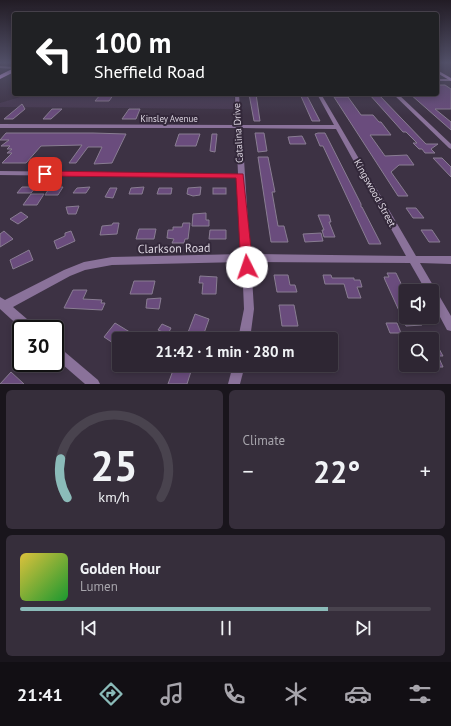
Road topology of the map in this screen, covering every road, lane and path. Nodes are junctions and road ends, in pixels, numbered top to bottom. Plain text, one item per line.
1 (237, 96) edge
2 (320, 96) edge
3 (397, 96) edge
4 (0, 126) edge
5 (238, 126) junction
6 (338, 127) junction
7 (451, 147) edge
8 (0, 173) edge
9 (240, 176) junction
10 (247, 258) junction
11 (412, 259) junction
12 (451, 260) edge
13 (426, 284) edge
14 (2, 304) edge
15 (439, 306) edge
16 (20, 320) edge
17 (451, 326) edge
18 (245, 332) edge
19 (64, 359) edge
20 (237, 372) edge
21 (94, 384) edge
22 (234, 384) edge

1 - 5 street, Catalina Drive
2 - 6 street, Kingswood Street
3 - 7 street
4 - 5 street, Kinsley Avenue
5 - 6 street, Kinsley Avenue
5 - 9 street, Catalina Drive
6 - 11 street, Kingswood Street
8 - 9 street
9 - 10 street, Catalina Drive
10 - 11 street, Clarkson Road
10 - 14 street, Clarkson Road
10 - 18 street, Catalina Drive
11 - 12 street, Clarkson Road
11 - 13 street, Kingswood Street
14 - 16 street
15 - 17 street, Kingswood Street
19 - 21 street
20 - 22 street

